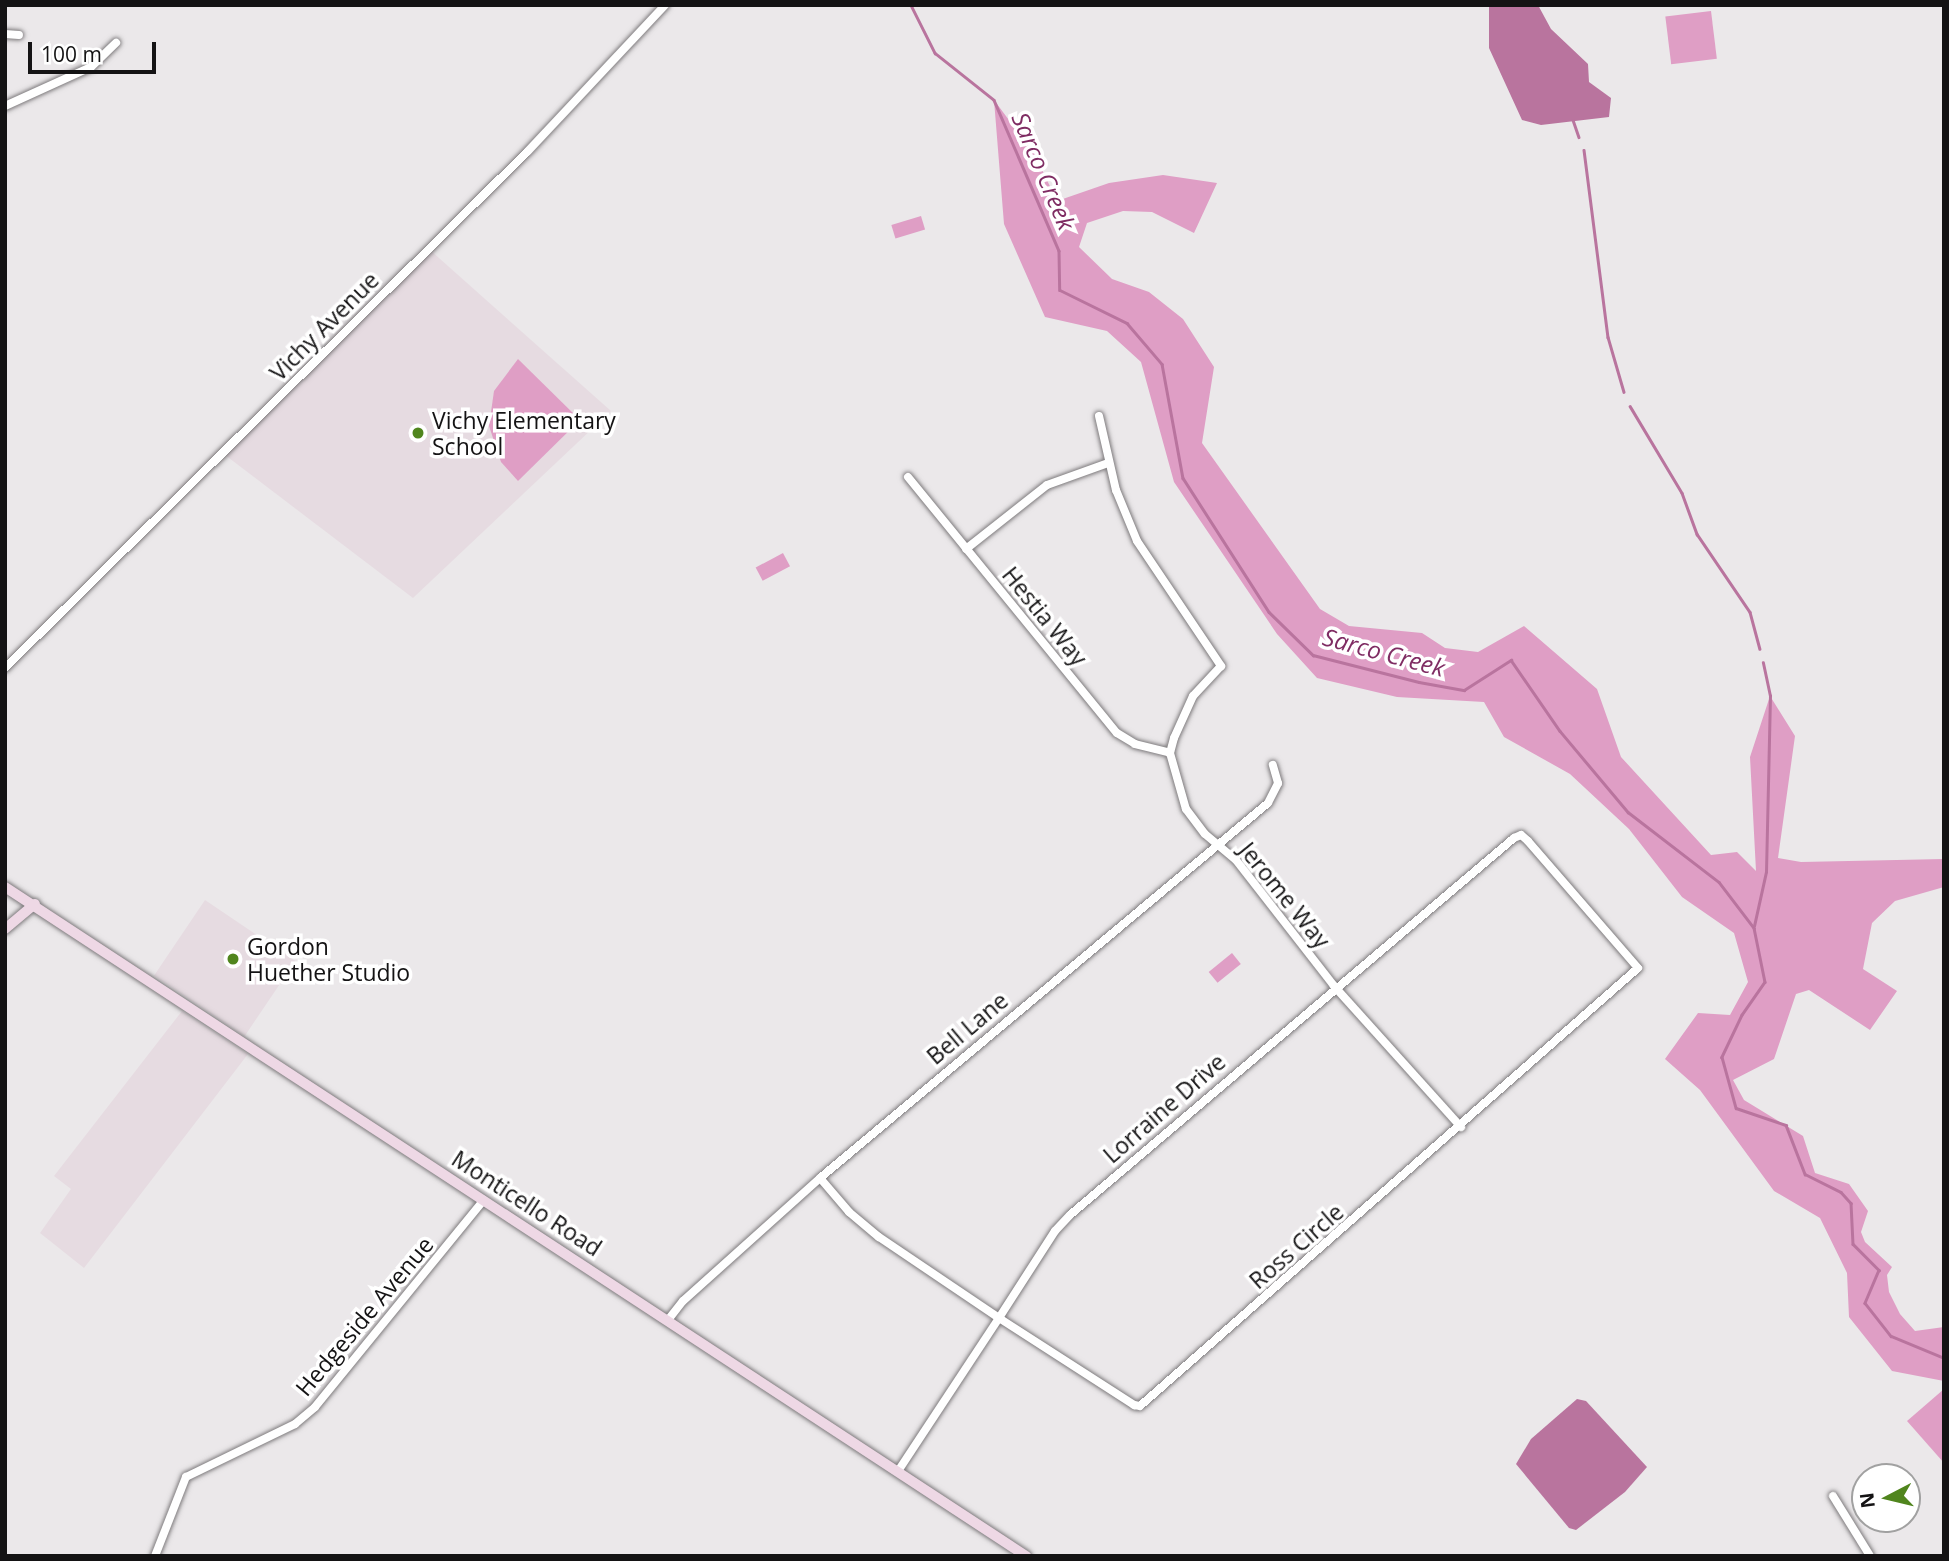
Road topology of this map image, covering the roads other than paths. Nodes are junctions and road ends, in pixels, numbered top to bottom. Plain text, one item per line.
1 (665, 5) edge
2 (5, 34) edge
3 (19, 35) dead end
4 (116, 43) dead end
5 (5, 106) edge
6 (1098, 416) dead end
7 (1108, 463) junction
8 (908, 477) dead end
9 (966, 549) junction
10 (5, 668) edge
11 (1170, 753) junction
12 (1273, 765) dead end
13 (1521, 835) joint
14 (1217, 845) junction
15 (7, 891) edge
16 (35, 904) junction
17 (5, 929) edge
18 (1334, 986) junction
19 (1461, 1127) junction
20 (820, 1178) junction
21 (484, 1200) junction
22 (999, 1318) junction
23 (668, 1320) junction
24 (898, 1471) junction
25 (1833, 1496) dead end
26 (155, 1556) edge
27 (1026, 1556) edge
28 (1870, 1556) edge

1 - 10 street, Vichy Avenue
2 - 3 street
4 - 5 street
6 - 7 street
7 - 9 street
7 - 11 street
8 - 9 street, Hestia Way
9 - 11 street, Hestia Way
11 - 14 street, Jerome Way
12 - 14 street, Bell Lane
13 - 18 street, Lorraine Drive
13 - 19 street, Ross Circle
14 - 18 street, Jerome Way
14 - 20 street, Bell Lane
15 - 16 main road, Monticello Road
16 - 17 main road
16 - 21 main road, Monticello Road
18 - 19 street, Jerome Way
18 - 22 street, Lorraine Drive
19 - 22 street, Ross Circle
20 - 22 street, Ross Circle
20 - 23 street, Bell Lane
21 - 23 main road, Monticello Road
21 - 26 street, Hedgeside Avenue
22 - 24 street, Lorraine Drive
23 - 24 main road, Monticello Road
24 - 27 main road, Monticello Road
25 - 28 street

